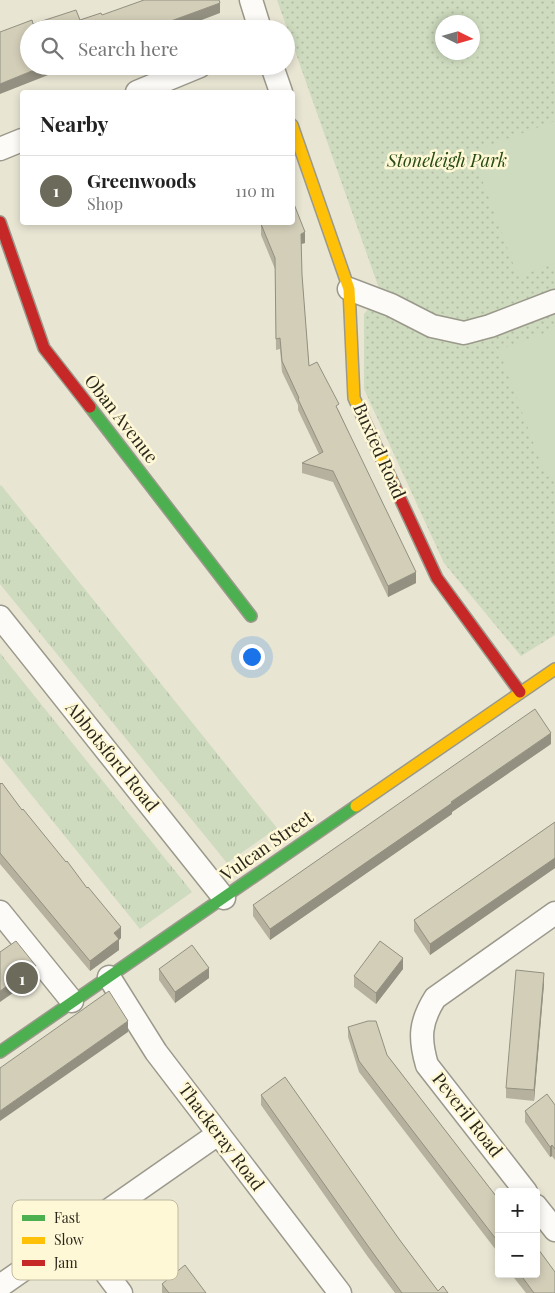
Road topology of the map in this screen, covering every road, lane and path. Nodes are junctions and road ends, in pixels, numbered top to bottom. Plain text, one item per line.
1 (251, 0) edge
2 (257, 20) edge
3 (178, 75) edge
4 (275, 75) edge
5 (142, 90) edge
6 (280, 90) edge
7 (295, 134) edge
8 (20, 141) edge
9 (0, 149) edge
10 (0, 222) edge
11 (349, 289) junction
12 (555, 301) edge
13 (251, 616) dead end
14 (0, 617) edge
15 (555, 669) edge
16 (520, 692) junction
17 (224, 898) junction
18 (0, 912) edge
19 (555, 913) edge
20 (109, 977) junction
21 (72, 1001) junction
22 (0, 1052) edge
23 (218, 1134) junction
24 (523, 1188) edge
25 (123, 1200) edge
26 (540, 1211) edge
27 (555, 1230) edge
28 (12, 1278) edge
29 (112, 1280) edge
30 (0, 1286) edge
31 (122, 1293) edge
32 (340, 1293) edge

1 - 2 street
3 - 5 street
4 - 6 street
7 - 11 street, Buxted Road
8 - 9 street
10 - 13 street, Oban Avenue
11 - 12 street
11 - 16 street, Buxted Road
14 - 17 street, Abbotsford Road
15 - 16 street, Vulcan Street
16 - 17 street, Vulcan Street
17 - 20 street, Vulcan Street
18 - 21 street
19 - 24 street, Peveril Road
20 - 21 street, Vulcan Street
20 - 23 street, Thackeray Road
21 - 22 street, Vulcan Street
23 - 25 street
23 - 32 street, Thackeray Road
26 - 27 street
28 - 30 street
29 - 31 street

